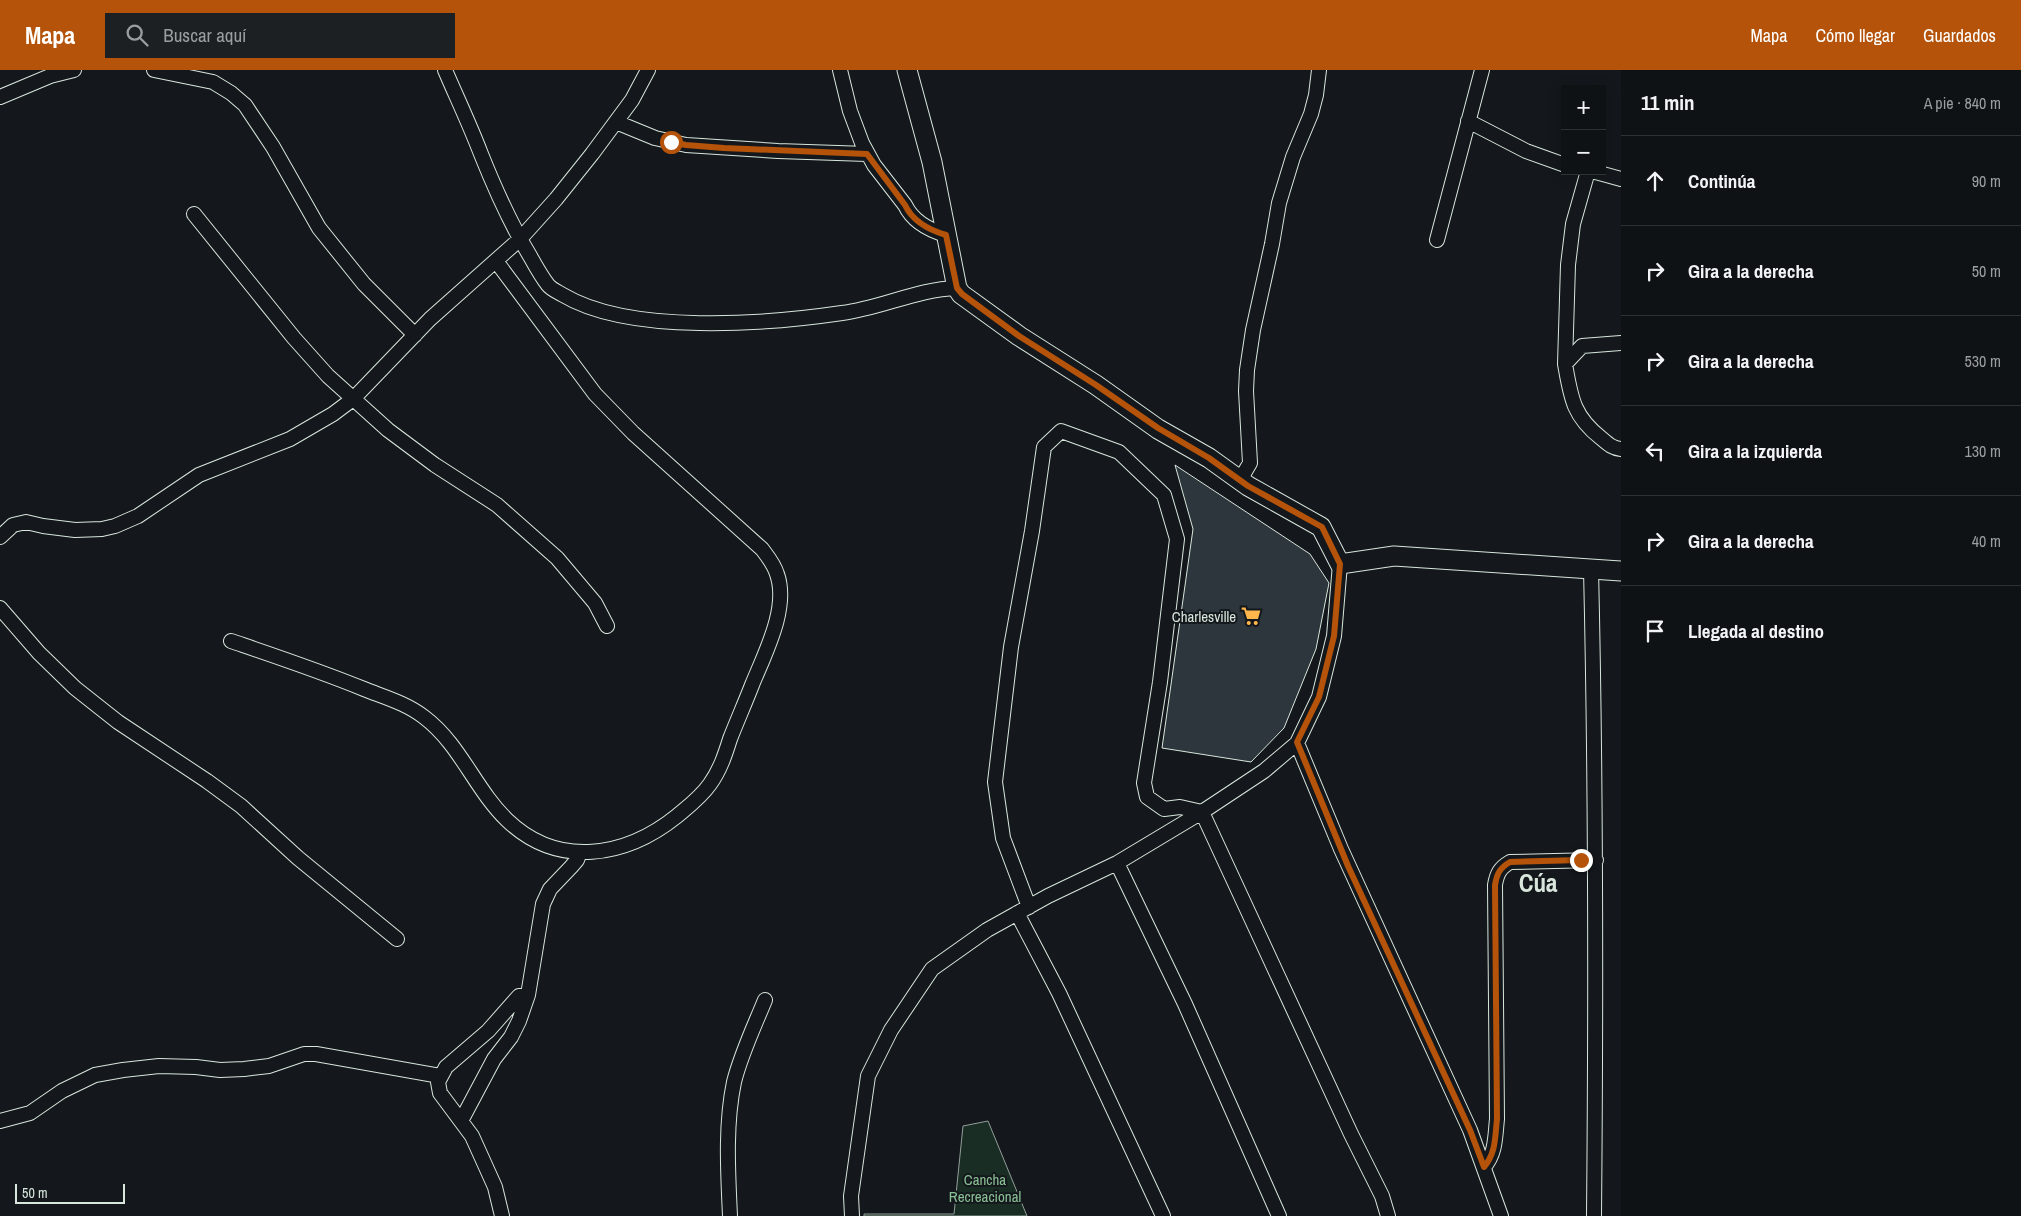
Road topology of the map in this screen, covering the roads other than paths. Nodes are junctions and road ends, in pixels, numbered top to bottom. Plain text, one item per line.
1 (74, 70) edge
2 (154, 70) edge
3 (445, 70) edge
4 (648, 70) edge
5 (840, 70) edge
6 (907, 70) edge
7 (1319, 70) edge
8 (1482, 70) edge
9 (0, 97) edge
10 (1468, 121) junction
11 (616, 122) junction
12 (867, 154) junction
13 (1561, 164) edge
14 (1587, 175) edge
15 (1606, 175) edge
16 (1621, 179) edge
17 (194, 214) dead end
18 (946, 235) junction
19 (520, 239) junction
20 (1437, 240) dead end
21 (496, 261) junction
22 (957, 288) junction
23 (415, 335) junction
24 (1621, 343) edge
25 (1565, 364) junction
26 (353, 399) junction
27 (1621, 449) edge
28 (1240, 480) junction
29 (1, 533) edge
30 (1340, 564) junction
31 (1591, 569) junction
32 (1621, 571) edge
33 (0, 608) edge
34 (607, 626) dead end
35 (231, 641) dead end
36 (1297, 742) junction
37 (1202, 812) junction
38 (580, 852) junction
39 (1596, 860) junction
40 (1117, 863) junction
41 (1023, 910) junction
42 (397, 938) dead end
43 (528, 995) junction
44 (764, 1000) dead end
45 (440, 1076) junction
46 (0, 1121) edge
47 (461, 1121) junction
48 (1484, 1167) junction
49 (502, 1216) edge
50 (730, 1216) edge
51 (852, 1216) edge
52 (1163, 1216) edge
53 (1279, 1216) edge
54 (1388, 1216) edge
55 (1501, 1216) edge
56 (1594, 1216) edge

1 - 9 street
2 - 23 street
3 - 19 street
4 - 11 street
5 - 12 street
6 - 18 street
7 - 28 street
8 - 10 street
10 - 13 street
10 - 20 street
11 - 12 street
11 - 19 street
12 - 18 street
14 - 25 street
15 - 16 street
17 - 26 street
18 - 22 street
19 - 21 street
19 - 22 street
21 - 23 street
21 - 38 street
22 - 28 street
23 - 26 street
24 - 25 street
25 - 27 street
26 - 29 street
26 - 34 street
28 - 30 street
30 - 31 street
30 - 36 street
31 - 32 street
31 - 39 street
33 - 42 street
35 - 38 street
36 - 37 street
36 - 48 street
37 - 40 street
37 - 41 street
37 - 54 street
38 - 43 street
39 - 48 street
39 - 56 street
40 - 41 street
40 - 53 street
41 - 51 street
41 - 52 street
43 - 45 street
43 - 47 street
44 - 50 street
45 - 46 street
45 - 47 street
47 - 49 street
48 - 55 street

